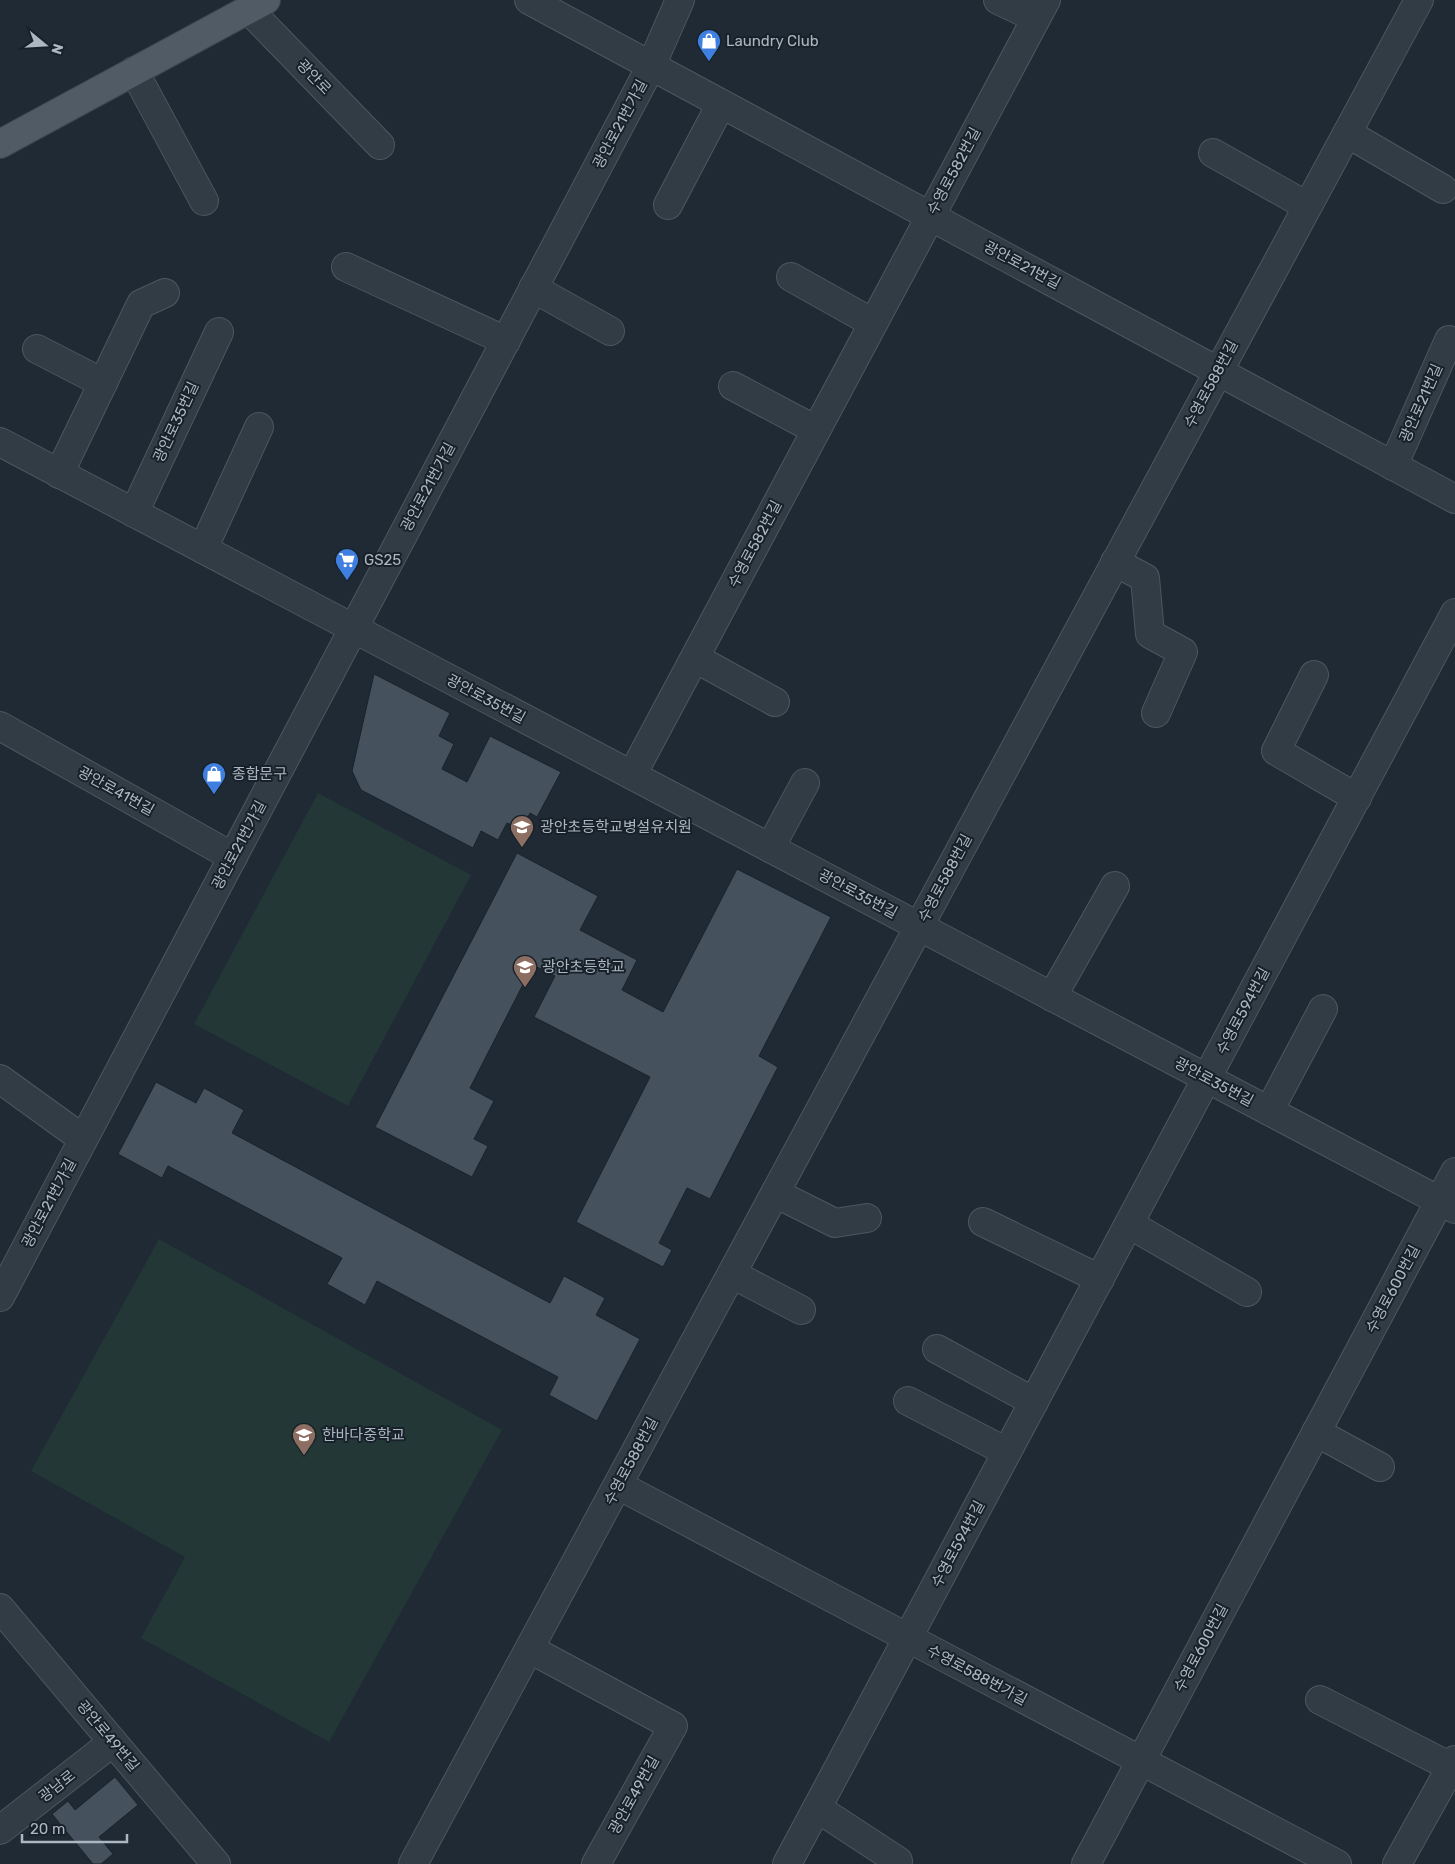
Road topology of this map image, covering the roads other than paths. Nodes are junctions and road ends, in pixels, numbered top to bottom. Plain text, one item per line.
1 (529, 0) edge
2 (680, 0) edge
3 (998, 0) edge
4 (1419, 0) edge
5 (257, 5) edge
6 (1041, 9) edge
7 (651, 66) junction
8 (134, 71) junction
9 (721, 104) junction
10 (1347, 133) junction
11 (0, 144) edge
12 (380, 145) dead end
13 (1212, 153) dead end
14 (1443, 189) dead end
15 (204, 201) dead end
16 (668, 205) dead end
17 (1307, 206) junction
18 (930, 216) junction
19 (346, 267) dead end
20 (791, 277) dead end
21 (533, 288) junction
22 (165, 293) dead end
23 (873, 323) junction
24 (610, 331) dead end
25 (219, 332) dead end
26 (1449, 340) dead end
27 (506, 341) junction
28 (37, 349) dead end
29 (1218, 371) junction
30 (103, 383) junction
31 (733, 386) dead end
32 (259, 427) dead end
33 (816, 430) junction
34 (0, 442) edge
35 (1393, 466) junction
36 (59, 474) junction
37 (1455, 499) edge
38 (134, 513) junction
39 (203, 549) junction
40 (1115, 562) junction
41 (1455, 613) edge
42 (353, 629) junction
43 (695, 658) junction
44 (1314, 675) dead end
45 (775, 702) dead end
46 (1156, 713) dead end
47 (0, 726) edge
48 (632, 775) junction
49 (806, 783) dead end
50 (1357, 798) junction
51 (770, 848) junction
52 (233, 857) junction
53 (1115, 886) dead end
54 (919, 926) junction
55 (1052, 997) junction
56 (1323, 1009) dead end
57 (1207, 1078) junction
58 (0, 1079) edge
59 (1269, 1111) junction
60 (84, 1139) junction
61 (1455, 1172) edge
62 (775, 1193) junction
63 (1447, 1205) edge
64 (867, 1218) dead end
65 (984, 1222) dead end
66 (1128, 1224) junction
67 (732, 1274) junction
68 (1100, 1280) junction
69 (1248, 1292) dead end
70 (0, 1296) edge
71 (801, 1310) dead end
72 (937, 1349) dead end
73 (908, 1400) dead end
74 (1034, 1402) junction
75 (1316, 1432) junction
76 (1007, 1452) junction
77 (1380, 1467) dead end
78 (618, 1485) junction
79 (0, 1608) edge
80 (908, 1638) junction
81 (530, 1649) junction
82 (1320, 1700) dead end
83 (113, 1742) junction
84 (1141, 1760) junction
85 (1453, 1764) edge
86 (817, 1808) junction
87 (0, 1830) edge
88 (216, 1864) edge
89 (413, 1864) edge
90 (596, 1864) edge
91 (787, 1864) edge
92 (896, 1864) edge
93 (1086, 1864) edge
94 (1337, 1864) edge
95 (1397, 1864) edge

1 - 7 street, 광안로21번길
2 - 7 street
3 - 6 street, 수영로582번길
4 - 10 street, 수영로588번길
5 - 8 main road, 광안로
5 - 12 street, 광안로
6 - 18 street, 수영로582번길
7 - 9 street, 광안로21번길
7 - 21 street, 광안로21번가길
8 - 11 main road, 광안로
8 - 15 street
9 - 16 street
9 - 18 street, 광안로21번길
10 - 14 street
10 - 17 street, 수영로588번길
13 - 17 street
17 - 29 street, 수영로588번길
18 - 23 street, 수영로582번길
18 - 29 street, 광안로21번길
19 - 27 street
20 - 23 street
21 - 24 street
21 - 27 street, 광안로21번가길
22 - 30 street
23 - 33 street, 수영로582번길
25 - 38 street, 광안로35번길
26 - 35 street, 광안로21번길
27 - 42 street, 광안로21번가길
28 - 30 street
29 - 35 street, 광안로21번길
29 - 40 street, 수영로588번길
30 - 36 street
31 - 33 street
32 - 39 street
33 - 43 street, 수영로582번길
34 - 36 street, 광안로35번길
35 - 37 street, 광안로21번길
36 - 38 street, 광안로35번길
38 - 39 street, 광안로35번길
39 - 42 street, 광안로35번길
40 - 46 street
40 - 54 street, 수영로588번길
41 - 50 street, 수영로594번길
42 - 48 street, 광안로35번길
42 - 52 street, 광안로21번가길
43 - 45 street
43 - 48 street, 수영로582번길
44 - 50 street
47 - 52 street, 광안로41번길
48 - 51 street, 광안로35번길
49 - 51 street
50 - 57 street, 수영로594번길
51 - 54 street, 광안로35번길
52 - 60 street, 광안로21번가길
53 - 55 street
54 - 55 street, 광안로35번길
54 - 62 street, 수영로588번길
55 - 57 street, 광안로35번길
56 - 59 street, 광안로35번길
57 - 59 street, 광안로35번길
57 - 66 street, 수영로594번길
58 - 60 street
59 - 63 street, 광안로35번길
60 - 70 street, 광안로21번가길
61 - 63 street, 수영로600번길
62 - 64 street
62 - 67 street, 수영로588번길
63 - 75 street, 수영로600번길
65 - 68 street
66 - 68 street, 수영로594번길
66 - 69 street
67 - 71 street
67 - 78 street, 수영로588번길
68 - 74 street, 수영로594번길
72 - 74 street
73 - 76 street
74 - 76 street, 수영로594번길
75 - 77 street
75 - 84 street, 수영로600번길
76 - 80 street, 수영로594번길
78 - 80 street, 수영로588번가길
78 - 81 street, 수영로588번길
79 - 83 street, 광안로49번길
80 - 84 street, 수영로588번가길
80 - 86 street, 수영로594번길
81 - 89 street, 수영로588번길
81 - 90 street, 광안로49번길
82 - 85 street
83 - 87 street, 광남로
83 - 88 street, 광안로49번길
84 - 93 street, 수영로600번길
84 - 94 street, 수영로588번가길
85 - 95 street
86 - 91 street, 수영로594번길
86 - 92 street

